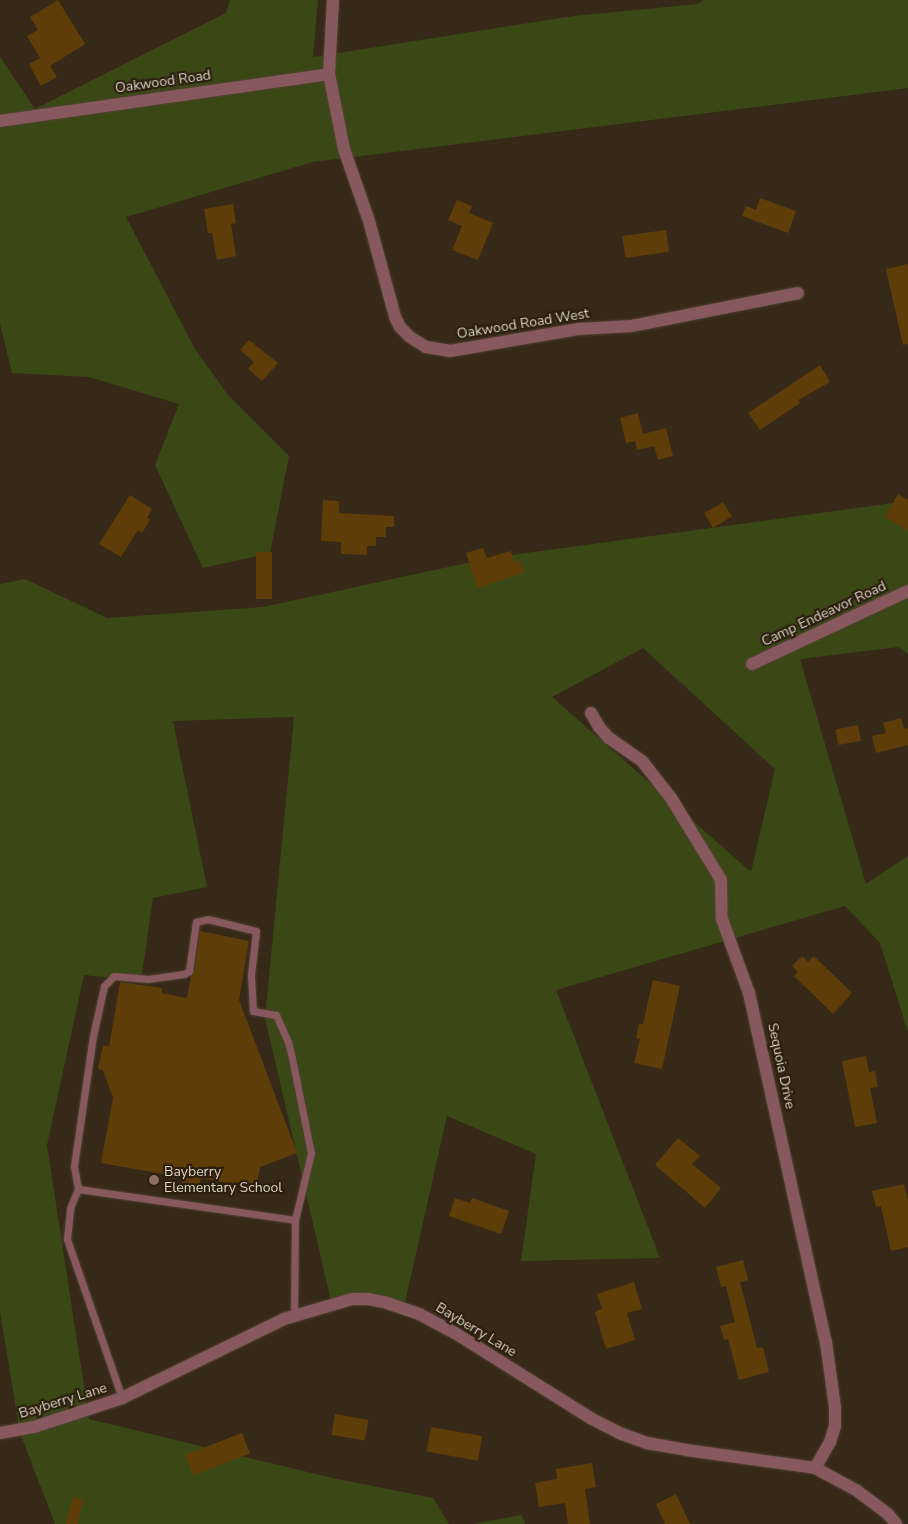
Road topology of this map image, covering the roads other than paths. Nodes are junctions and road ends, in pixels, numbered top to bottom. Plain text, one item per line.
1 (333, 0) edge
2 (330, 74) junction
3 (0, 121) edge
4 (798, 293) dead end
5 (908, 591) edge
6 (752, 664) dead end
7 (591, 713) dead end
8 (78, 1189) junction
9 (295, 1220) junction
10 (294, 1317) junction
11 (122, 1398) junction
12 (0, 1433) edge
13 (815, 1468) junction
14 (896, 1524) edge

1 - 2 street, Oakwood Road West
2 - 3 street, Oakwood Road
2 - 4 street, Oakwood Road West
5 - 6 street, Camp Endeavor Road
7 - 13 street, Sequoia Drive
8 - 9 lane
8 - 9 lane
8 - 11 lane
9 - 10 lane
10 - 11 street, Bayberry Lane
10 - 13 street, Bayberry Lane
11 - 12 street, Bayberry Lane
13 - 14 street, Bayberry Lane

